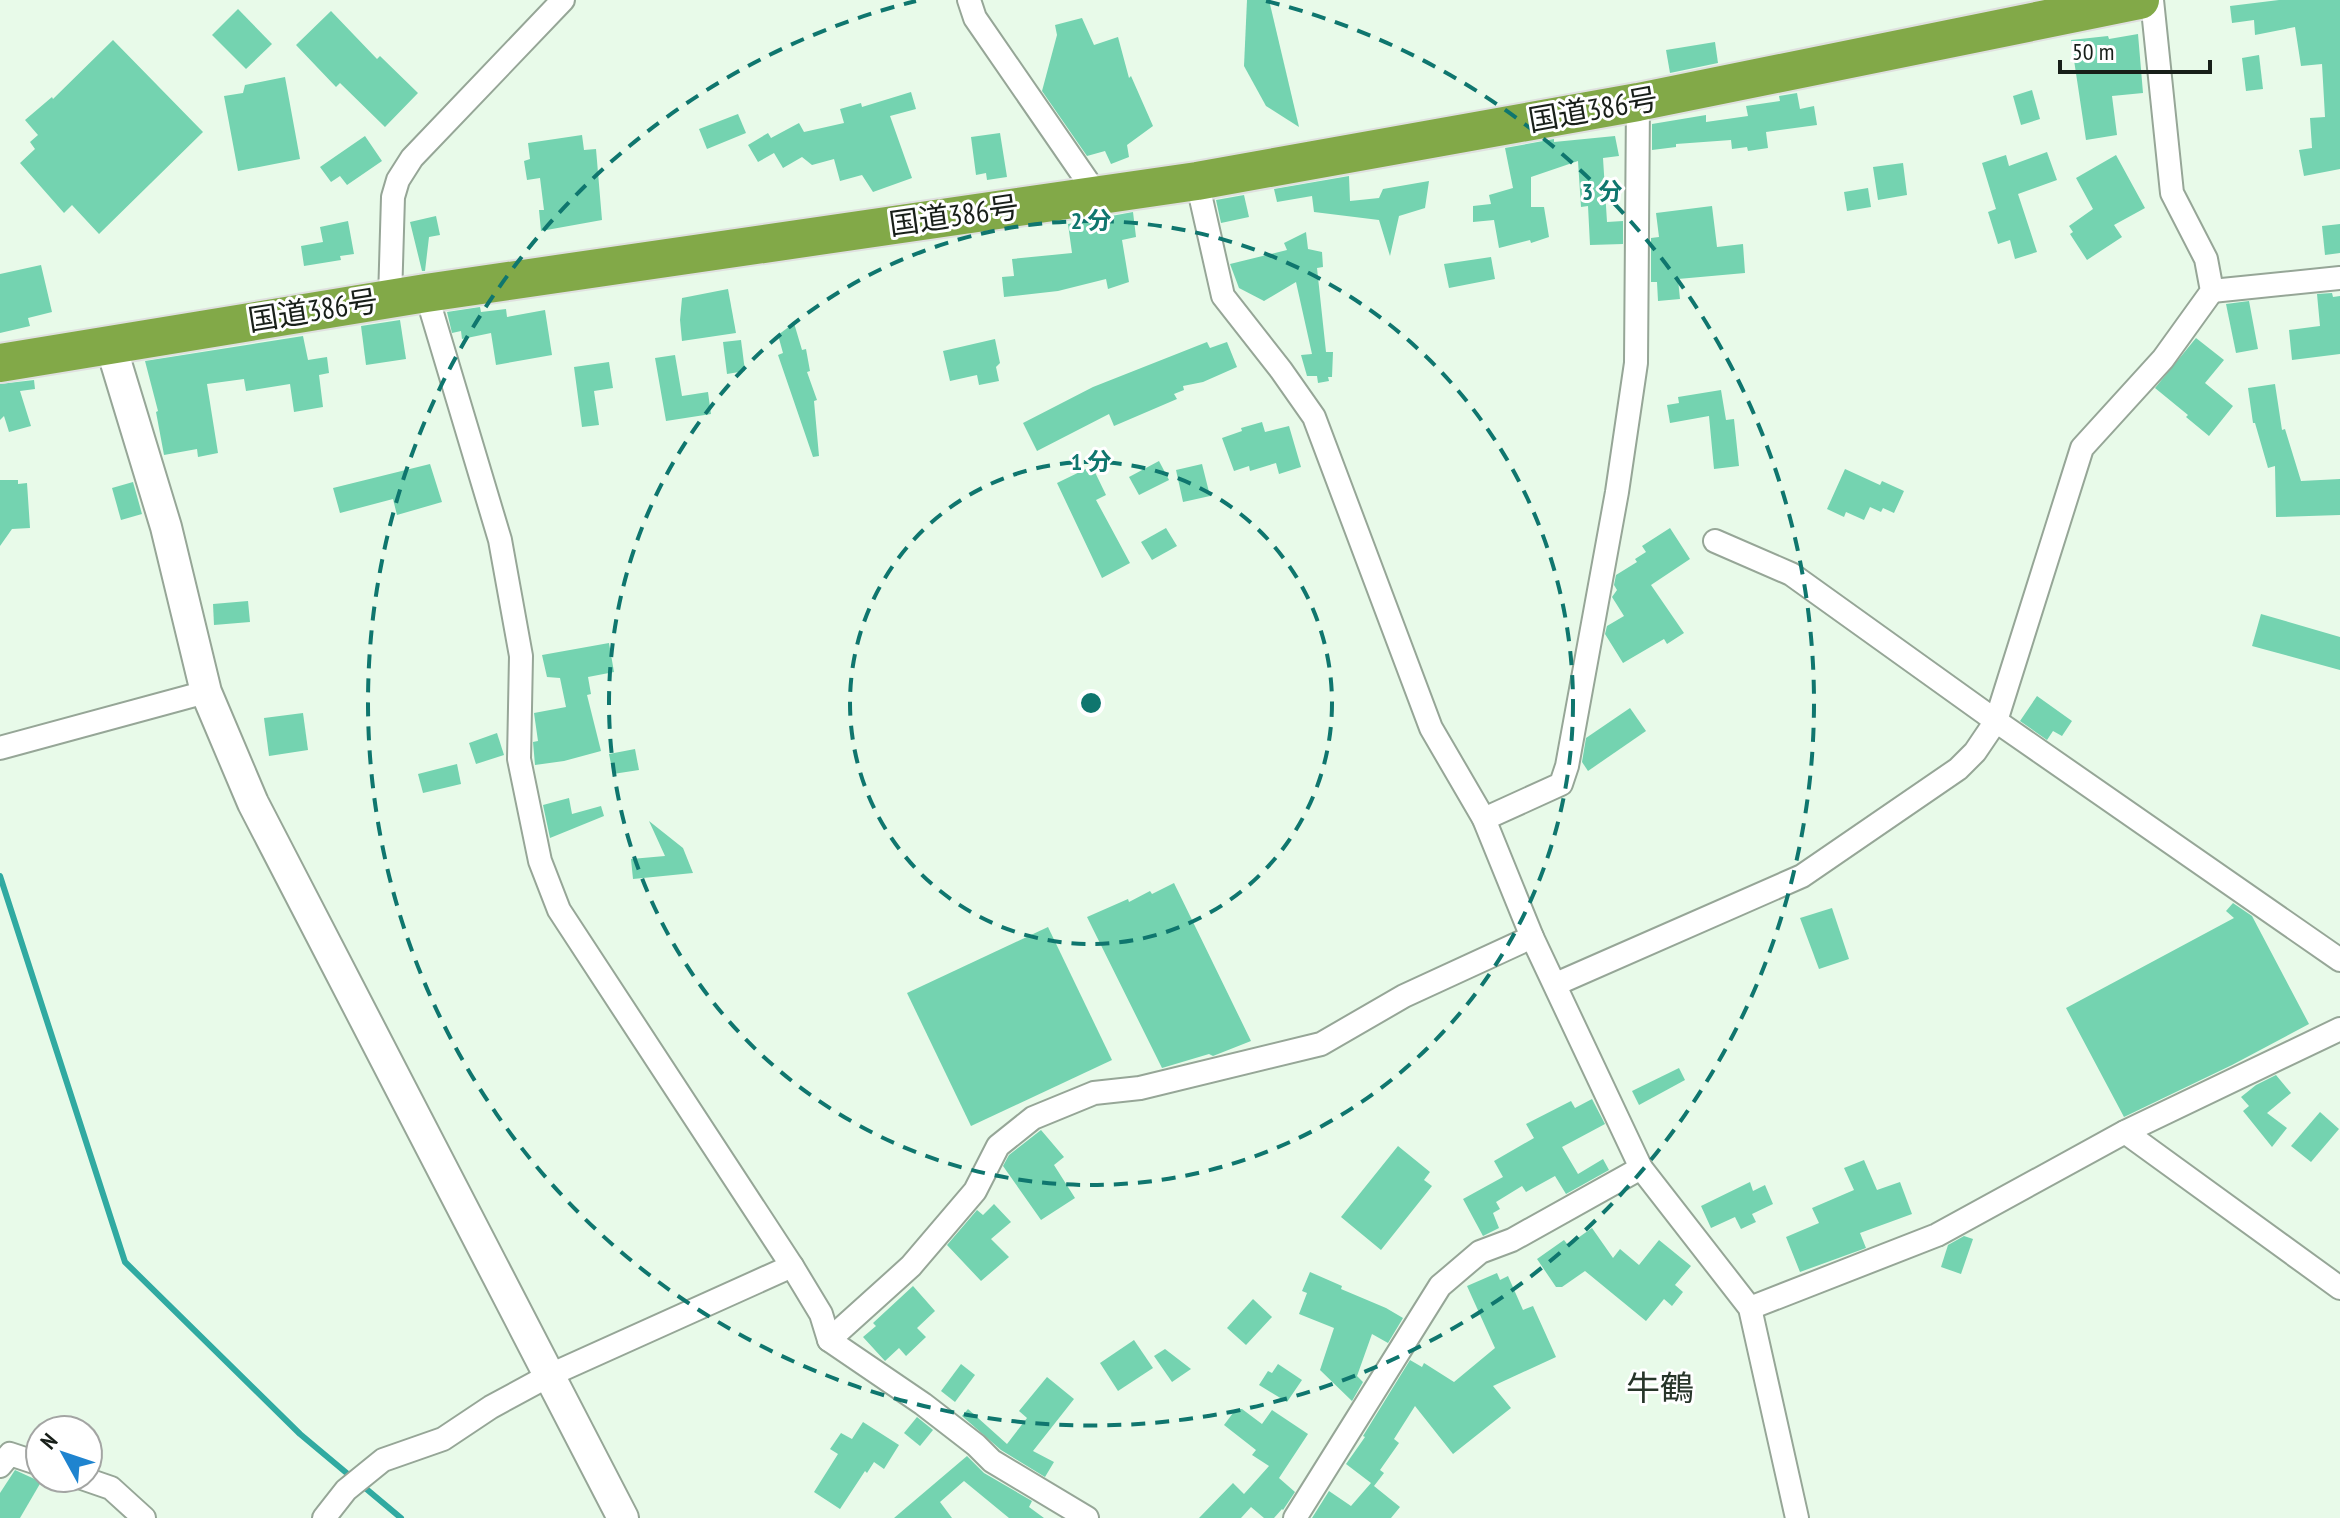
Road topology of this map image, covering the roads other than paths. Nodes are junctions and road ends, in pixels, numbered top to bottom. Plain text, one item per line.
1 (563, 0) edge
2 (969, 0) edge
3 (2140, 0) edge
4 (2152, 0) edge
5 (2036, 11) edge
6 (1638, 102) junction
7 (1197, 181) junction
8 (1097, 195) junction
9 (2340, 278) edge
10 (2212, 291) junction
11 (408, 296) junction
12 (110, 343) junction
13 (0, 363) edge
14 (1715, 541) dead end
15 (206, 692) junction
16 (1996, 721) junction
17 (0, 748) edge
18 (1484, 819) junction
19 (1532, 937) junction
20 (2340, 960) edge
21 (1556, 984) junction
22 (2340, 1029) edge
23 (2125, 1132) junction
24 (1641, 1168) junction
25 (792, 1266) junction
26 (2340, 1288) edge
27 (1750, 1308) junction
28 (829, 1340) junction
29 (550, 1375) junction
30 (24, 1459) edge
31 (0, 1466) edge
32 (104, 1486) edge
33 (1085, 1517) edge
34 (144, 1518) edge
35 (324, 1518) edge
36 (623, 1518) edge
37 (1295, 1518) edge
38 (1797, 1518) edge

1 - 11 street
2 - 8 street
3 - 5 highway, 国道386号
4 - 10 street
5 - 6 highway, 国道386号
6 - 7 highway, 国道386号
6 - 18 street
7 - 8 highway, 国道386号
7 - 18 street
8 - 11 highway, 国道386号
9 - 10 street
10 - 16 street
11 - 12 highway, 国道386号
11 - 25 street
12 - 13 highway, 国道386号
12 - 15 street
14 - 16 street
15 - 17 street
15 - 29 street
16 - 20 street
16 - 21 street
18 - 19 street
19 - 21 street
19 - 28 street
21 - 24 street
22 - 23 street
23 - 26 street
23 - 27 street
24 - 27 street
24 - 37 street
25 - 28 street
25 - 29 street
27 - 38 street
28 - 33 street
29 - 35 street
29 - 36 street
30 - 31 street
32 - 34 street

